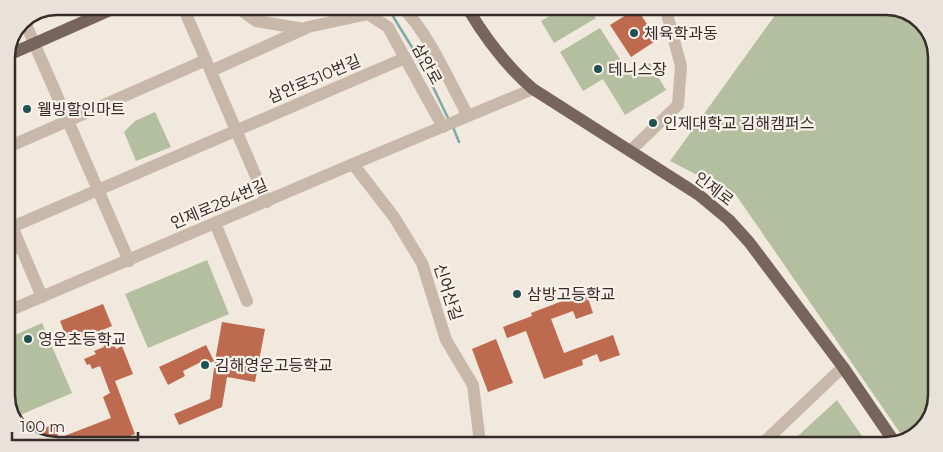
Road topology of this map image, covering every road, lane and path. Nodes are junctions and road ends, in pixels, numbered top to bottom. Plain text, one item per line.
1 (99, 15) edge
2 (186, 15) edge
3 (248, 15) edge
4 (363, 15) edge
5 (370, 15) edge
6 (410, 15) edge
7 (472, 15) edge
8 (667, 15) edge
9 (27, 27) edge
10 (304, 29) junction
11 (34, 44) junction
12 (15, 52) edge
13 (405, 58) junction
14 (208, 65) junction
15 (533, 90) junction
16 (464, 118) junction
17 (67, 121) junction
18 (444, 126) junction
19 (236, 130) junction
20 (15, 144) edge
21 (630, 151) junction
22 (353, 164) junction
23 (98, 190) junction
24 (267, 202) junction
25 (215, 224) junction
26 (15, 225) edge
27 (15, 234) edge
28 (20, 246) junction
29 (15, 248) edge
30 (129, 261) junction
31 (42, 297) junction
32 (246, 300) dead end
33 (15, 308) edge
34 (843, 367) junction
35 (479, 437) edge
36 (769, 437) edge
37 (891, 437) edge

1 - 11 main road
2 - 14 street
3 - 10 street, 삼안로
4 - 10 street, 삼안로
5 - 13 street, 삼안로
6 - 16 street, 삼안로
7 - 15 main road, 인제로
8 - 21 street
9 - 11 street
10 - 14 street
11 - 12 main road
11 - 17 street
13 - 18 street, 삼안로
13 - 19 street, 삼안로310번길
14 - 17 street
14 - 19 street
15 - 16 street
15 - 21 main road, 인제로
16 - 18 street, 인제로284번길
17 - 20 street
17 - 23 street
18 - 22 street, 인제로284번길
19 - 23 street, 삼안로310번길
19 - 24 street
21 - 34 main road, 인제로
22 - 24 street, 인제로284번길
22 - 35 street, 신어산길
23 - 26 street, 삼안로310번길
23 - 30 street
24 - 25 street, 인제로284번길
25 - 30 street, 인제로284번길
25 - 32 street
27 - 28 street
28 - 29 street
28 - 31 street
30 - 31 street, 인제로284번길
31 - 33 street, 인제로284번길
34 - 36 street
34 - 37 main road, 인제로

